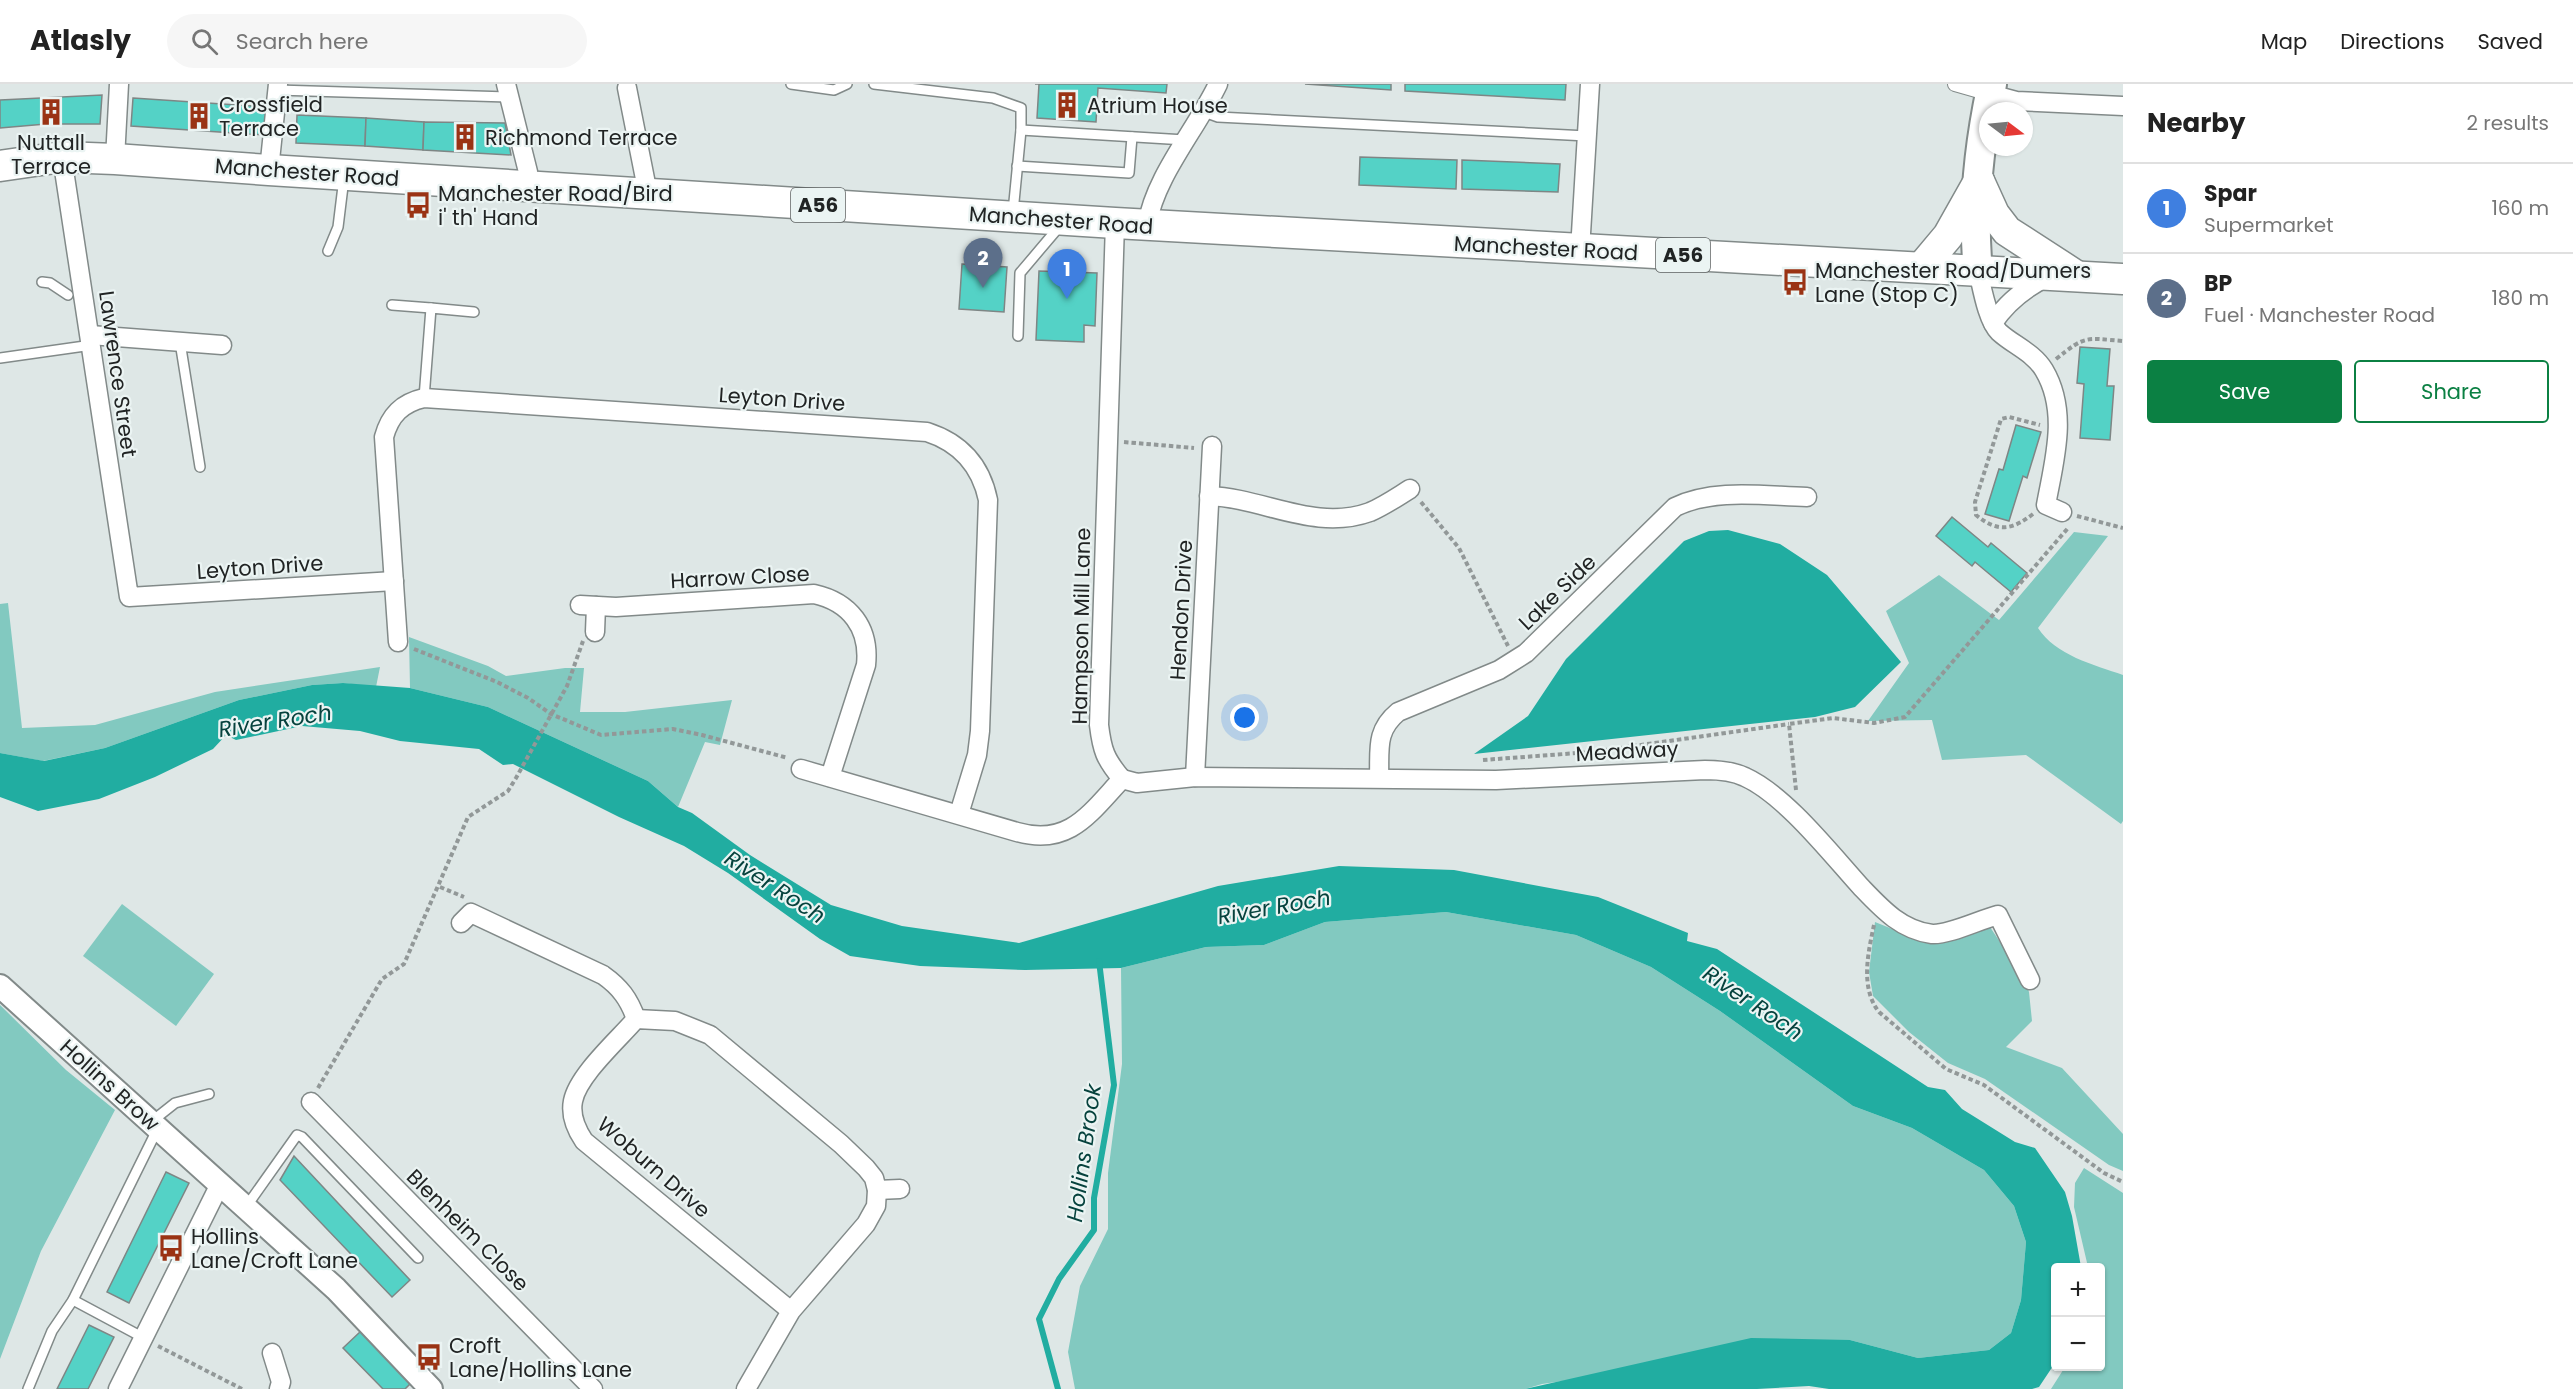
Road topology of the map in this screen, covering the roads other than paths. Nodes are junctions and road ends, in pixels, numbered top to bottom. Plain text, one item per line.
1 (119, 84) edge
2 (791, 84) edge
3 (847, 84) edge
4 (874, 84) edge
5 (1218, 84) edge
6 (1590, 84) edge
7 (1955, 84) edge
8 (629, 86) edge
9 (277, 87) edge
10 (1991, 89) edge
11 (507, 91) edge
12 (2123, 106) edge
13 (1204, 112) junction
14 (1021, 130) junction
15 (1587, 136) junction
16 (1132, 137) junction
17 (1187, 141) junction
18 (62, 156) junction
19 (115, 159) junction
20 (0, 166) edge
21 (1017, 166) junction
22 (269, 170) junction
23 (344, 175) junction
24 (1979, 182) junction
25 (526, 187) junction
26 (648, 194) junction
27 (1012, 217) junction
28 (1065, 220) junction
29 (1115, 223) junction
30 (1147, 225) junction
31 (1580, 250) junction
32 (328, 251) dead end
33 (1922, 267) junction
34 (1977, 271) junction
35 (2065, 276) junction
36 (2123, 279) edge
37 (42, 282) dead end
38 (71, 297) junction
39 (392, 305) dead end
40 (431, 308) junction
41 (474, 312) dead end
42 (1993, 323) junction
43 (1018, 336) dead end
44 (91, 340) junction
45 (180, 342) junction
46 (222, 345) dead end
47 (0, 358) edge
48 (424, 398) junction
49 (1212, 448) road end
50 (200, 467) dead end
51 (1410, 489) road end
52 (1209, 496) junction
53 (1807, 497) dead end
54 (2062, 511) road end
55 (394, 580) junction
56 (129, 597) joint
57 (595, 632) road end
58 (398, 642) road end
59 (801, 769) road end
60 (830, 777) junction
61 (1195, 777) junction
62 (1379, 777) junction
63 (1122, 778) junction
64 (959, 814) junction
65 (462, 923) dead end
66 (2030, 980) dead end
67 (0, 986) edge
68 (636, 1019) junction
69 (209, 1094) dead end
70 (310, 1102) road end
71 (154, 1125) junction
72 (220, 1184) junction
73 (900, 1189) dead end
74 (877, 1190) junction
75 (246, 1207) junction
76 (418, 1258) dead end
77 (73, 1300) junction
78 (791, 1311) junction
79 (144, 1338) junction
80 (272, 1353) dead end
81 (28, 1389) edge
82 (118, 1389) edge
83 (279, 1389) edge
84 (432, 1389) edge
85 (593, 1389) edge
86 (746, 1389) edge

1 - 19 street
2 - 3 lane
4 - 14 lane
5 - 13 street
6 - 15 street
7 - 10 street
8 - 26 street
9 - 11 lane
9 - 22 street
10 - 12 street
10 - 24 main road
11 - 25 street
13 - 15 lane
13 - 17 street
14 - 16 lane
14 - 21 lane
15 - 31 street
16 - 17 lane
16 - 21 lane
17 - 30 street
18 - 19 highway, Manchester Road / A56
18 - 20 highway, Manchester Road / A56
18 - 38 street, Lawrence Street
19 - 22 highway, Manchester Road / A56
21 - 27 lane
22 - 23 highway, Manchester Road / A56
23 - 25 highway, Manchester Road / A56
23 - 32 lane
24 - 33 highway
24 - 34 main road
24 - 35 highway
25 - 26 highway, Manchester Road / A56
26 - 27 highway, Manchester Road / A56
27 - 28 highway, Manchester Road / A56
28 - 29 highway, Manchester Road / A56
28 - 43 lane
29 - 30 highway, Manchester Road / A56
29 - 63 street, Hampson Mill Lane
30 - 31 highway, Manchester Road / A56
31 - 33 highway, Manchester Road / A56
33 - 34 highway, Manchester Road / A56
34 - 35 highway, Manchester Road / A56
34 - 42 street
35 - 36 highway, Manchester Road / A56
35 - 42 street
37 - 38 lane
38 - 44 street, Lawrence Street
39 - 40 lane
40 - 41 lane
40 - 48 lane
42 - 54 street
44 - 45 street
44 - 47 lane
44 - 56 street, Lawrence Street
45 - 46 street
45 - 50 lane
48 - 55 street, Leyton Drive
48 - 64 street, Leyton Drive
49 - 52 street, Hendon Drive
51 - 52 street
52 - 61 street, Hendon Drive
53 - 62 street, Lake Side
55 - 56 street, Leyton Drive
55 - 58 street, Leyton Drive
57 - 60 street, Harrow Close
59 - 60 street
60 - 64 street
61 - 62 street, Meadway
61 - 63 street, Meadway
62 - 66 street, Meadway
63 - 64 street
65 - 68 street
67 - 71 street, Hollins Brow
68 - 74 street
68 - 78 street, Woburn Drive
69 - 71 lane
70 - 85 street, Blenheim Close
71 - 72 street, Hollins Brow
71 - 77 lane
72 - 75 street, Hollins Brow
72 - 79 street
73 - 74 street
74 - 78 street
75 - 76 lane
75 - 84 street, Hollins Brow
77 - 79 lane
77 - 81 lane
78 - 86 street
79 - 82 street
80 - 83 street

